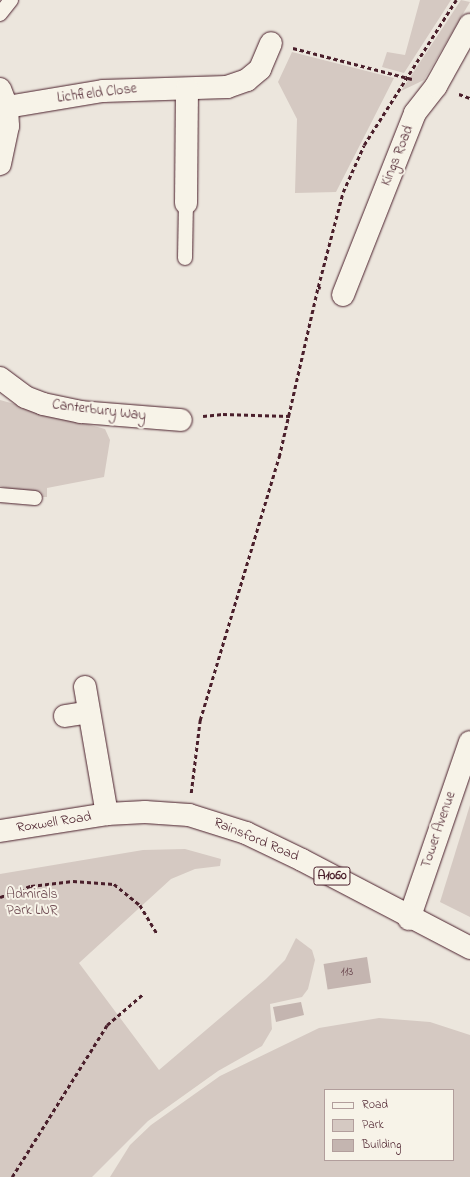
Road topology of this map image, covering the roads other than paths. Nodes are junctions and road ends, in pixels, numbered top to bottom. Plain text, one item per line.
1 (11, 0) edge
2 (0, 14) edge
3 (470, 26) edge
4 (271, 43) road end
5 (187, 89) junction
6 (4, 98) edge
7 (0, 164) edge
8 (186, 203) joint
9 (185, 258) dead end
10 (343, 295) road end
11 (0, 378) edge
12 (181, 420) road end
13 (0, 495) edge
14 (35, 498) dead end
15 (85, 687) dead end
16 (89, 712) junction
17 (65, 716) dead end
18 (470, 742) edge
19 (107, 814) junction
20 (189, 815) joint
21 (0, 831) edge
22 (409, 919) junction
23 (470, 948) edge

1 - 2 lane
3 - 10 street, Kings Road
4 - 5 street, Lichfield Close
5 - 6 street, Lichfield Close
5 - 8 street
6 - 7 street
8 - 9 lane
11 - 12 street, Canterbury Way
13 - 14 lane
15 - 16 street, Roxwell Road
16 - 17 street
16 - 19 street, Roxwell Road
18 - 22 street, Tower Avenue
19 - 20 street, Roxwell Road / A1060
19 - 21 street, Roxwell Road / A1060
20 - 22 street, Rainsford Road / A1060
22 - 23 street, Rainsford Road / A1060

